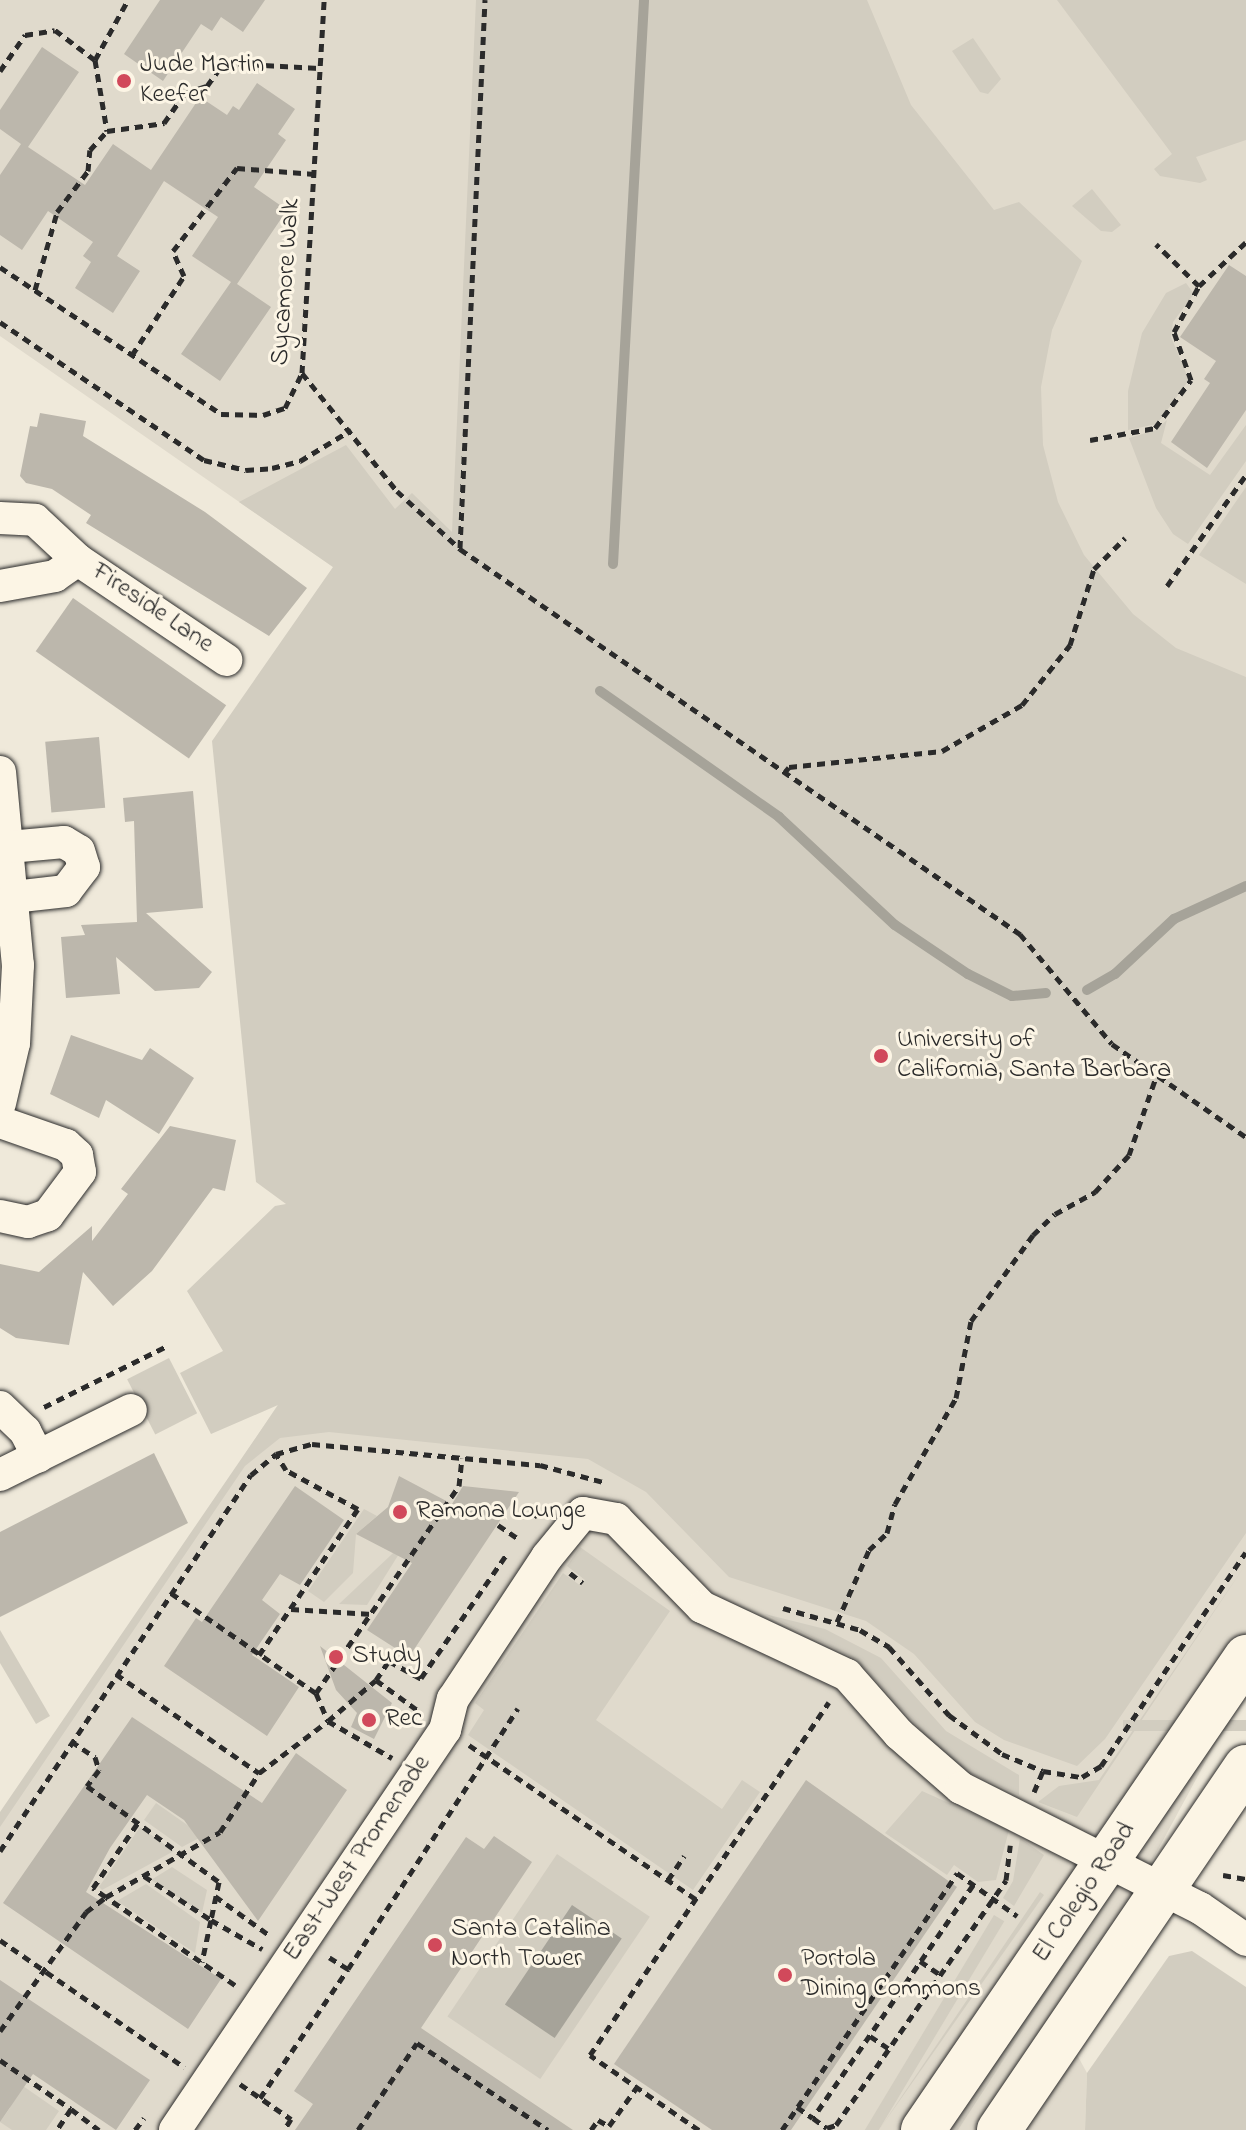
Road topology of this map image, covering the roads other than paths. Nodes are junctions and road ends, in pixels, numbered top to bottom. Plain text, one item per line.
1 (0, 518) edge
2 (78, 560) junction
3 (0, 586) edge
4 (226, 660) dead end
5 (0, 772) edge
6 (9, 847) junction
7 (14, 897) junction
8 (7, 1042) edge
9 (0, 1103) edge
10 (0, 1122) edge
11 (0, 1216) edge
12 (0, 1407) edge
13 (131, 1410) dead end
14 (38, 1457) junction
15 (0, 1475) edge
16 (1246, 1657) edge
17 (1246, 1767) edge
18 (1107, 1861) junction
19 (1163, 1890) junction
20 (1246, 1940) edge
21 (175, 2130) edge
22 (923, 2130) edge
23 (999, 2130) edge

1 - 2 street, Fireside Lane
2 - 3 street, Fireside Lane
2 - 4 street, Fireside Lane
5 - 6 street
6 - 7 street
6 - 7 street
7 - 8 street
8 - 9 street
10 - 11 street
12 - 14 street
13 - 14 street
14 - 15 street
16 - 18 main road, El Colegio Road
17 - 19 main road
18 - 19 street
18 - 21 street, East-West Promenade
18 - 22 main road, El Colegio Road
19 - 20 street
19 - 23 main road

